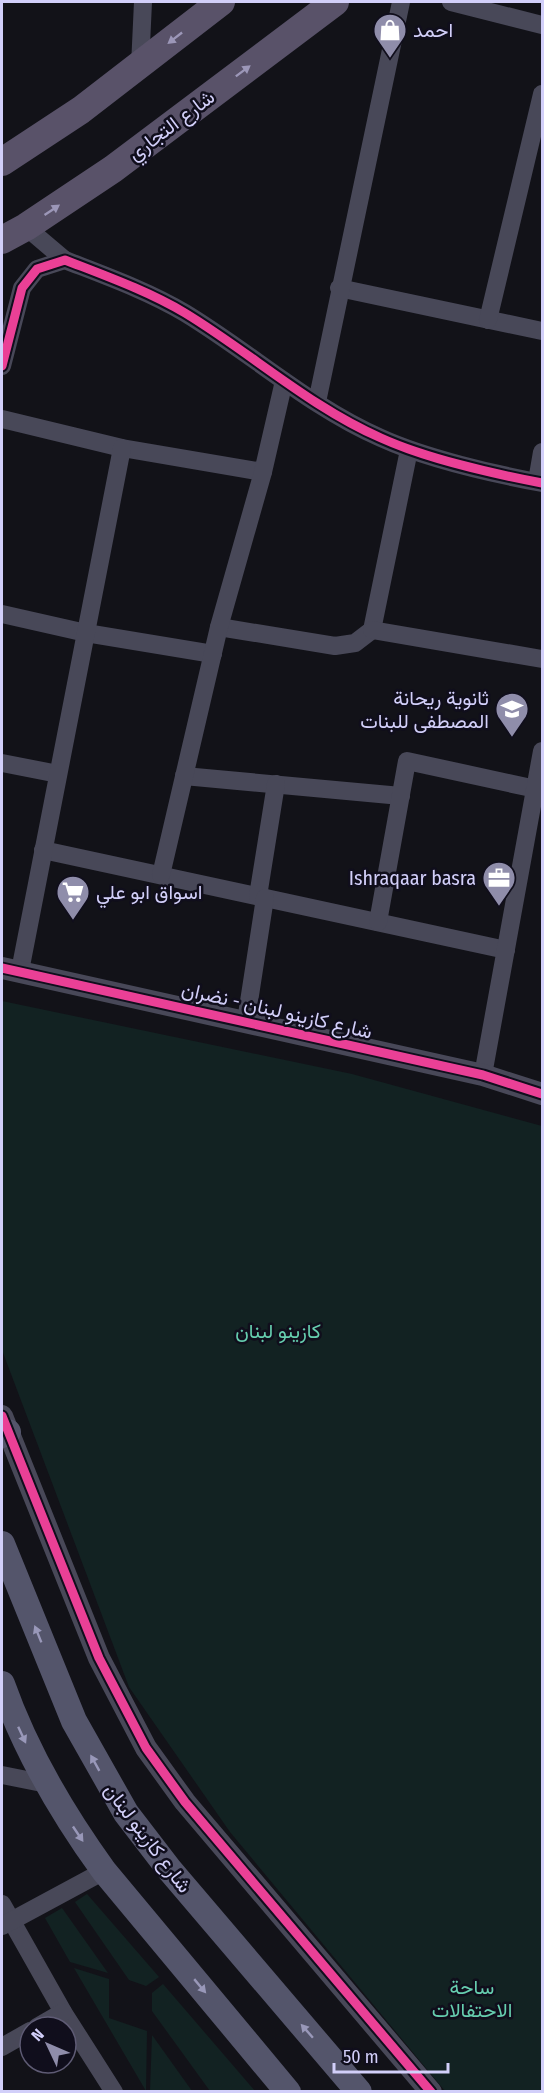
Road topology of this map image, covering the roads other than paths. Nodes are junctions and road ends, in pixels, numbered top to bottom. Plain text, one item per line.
1 (143, 2) edge
2 (221, 2) edge
3 (335, 2) edge
4 (401, 2) edge
5 (451, 2) edge
6 (543, 25) edge
7 (140, 66) junction
8 (543, 94) edge
9 (2, 162) edge
10 (14, 234) edge
11 (65, 260) junction
12 (339, 288) junction
13 (488, 320) junction
14 (543, 331) edge
15 (2, 366) edge
16 (285, 381) junction
17 (317, 402) junction
18 (2, 419) edge
19 (122, 448) junction
20 (409, 450) junction
21 (543, 452) edge
22 (263, 472) junction
23 (540, 482) edge
24 (2, 614) edge
25 (219, 627) junction
26 (372, 630) junction
27 (86, 633) junction
28 (213, 654) junction
29 (543, 659) edge
30 (543, 751) edge
31 (2, 763) edge
32 (58, 774) junction
33 (184, 776) junction
34 (276, 784) junction
35 (536, 789) junction
36 (401, 796) junction
37 (44, 850) junction
38 (161, 875) junction
39 (261, 897) junction
40 (378, 922) junction
41 (506, 950) junction
42 (10, 970) edge
43 (246, 1021) junction
44 (483, 1075) junction
45 (543, 1094) edge
46 (4, 1428) edge
47 (2, 1544) edge
48 (2, 1684) edge
49 (2, 1775) edge
50 (47, 1784) junction
51 (104, 1871) junction
52 (2, 1904) edge
53 (6, 1923) edge
54 (63, 2012) junction
55 (58, 2015) edge
56 (18, 2038) edge
57 (2, 2047) edge
58 (114, 2091) edge
59 (288, 2091) edge
60 (358, 2091) edge
61 (431, 2091) edge

1 - 7 street
2 -> 7 main road
10 -> 3 main road, شارع التجاري
4 - 12 street
5 - 6 street
7 - 9 main road
8 - 13 street
10 - 11 street
11 - 15 street
11 - 16 street
12 - 13 street
12 - 17 street
13 - 14 street
16 - 17 street
16 - 22 street
17 - 20 street
18 - 19 street
19 - 22 street
19 - 27 street
20 - 23 street
20 - 26 street
21 - 23 street
22 - 25 street
24 - 27 street
25 - 26 street
25 - 28 street
26 - 29 street
27 - 28 street
27 - 32 street
28 - 33 street
30 - 35 street
31 - 32 street
32 - 37 street
33 - 34 street
33 - 38 street
34 - 36 street
34 - 39 street
35 - 36 street
35 - 41 street
36 - 40 street
37 - 38 street
37 - 42 street
38 - 39 street
39 - 40 street
39 - 43 street
40 - 41 street
41 - 44 street
42 - 43 street, شارع كازينو لبنان - نضران
43 - 44 street, شارع كازينو لبنان - نضران
44 - 45 street, شارع كازينو لبنان - نضران
46 - 61 street
60 -> 47 main road, شارع كازينو لبنان
48 -> 50 main road
49 - 50 street
50 -> 51 main road
51 - 53 street
51 -> 59 main road
52 - 53 street
53 - 54 street
54 - 55 street
54 - 58 street
56 - 57 street

